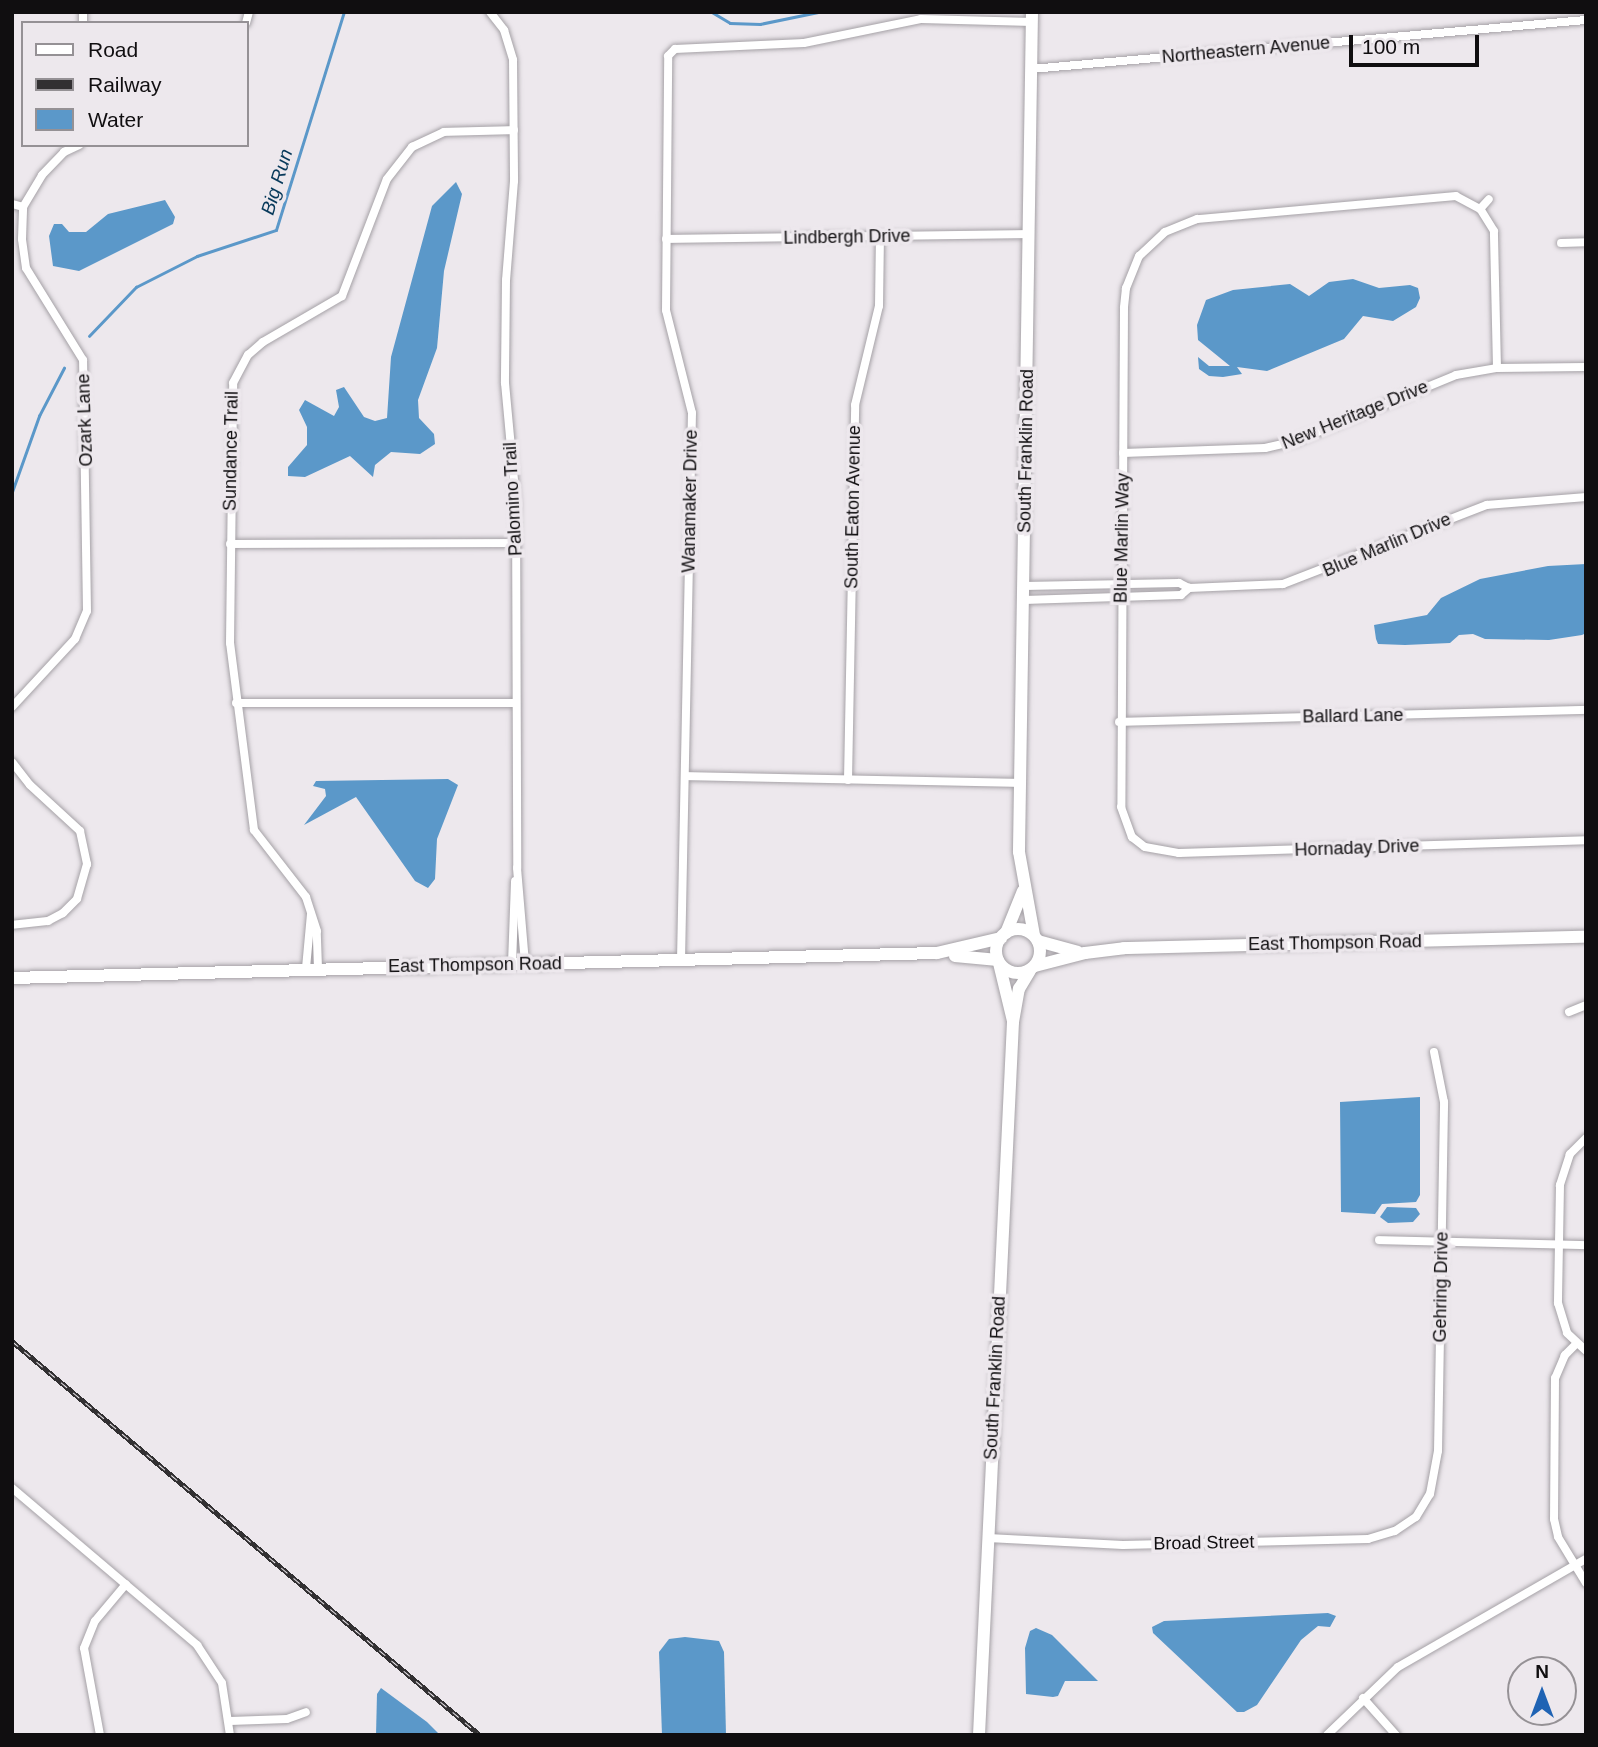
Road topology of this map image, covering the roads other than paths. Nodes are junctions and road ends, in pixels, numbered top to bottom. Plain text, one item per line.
1 (490, 12) edge
2 (1032, 17) edge
3 (1586, 20) edge
4 (1031, 69) junction
5 (514, 130) junction
6 (75, 147) edge
7 (1489, 199) dead end
8 (12, 204) edge
9 (23, 207) junction
10 (1480, 209) junction
11 (1028, 234) junction
12 (880, 237) junction
13 (666, 239) junction
14 (1586, 242) edge
15 (1561, 243) dead end
16 (1586, 367) edge
17 (1497, 368) junction
18 (1123, 453) junction
19 (1586, 498) edge
20 (516, 543) junction
21 (230, 544) junction
22 (1121, 584) junction
23 (1189, 589) junction
24 (1024, 593) junction
25 (1121, 597) junction
26 (236, 703) junction
27 (516, 703) junction
28 (12, 707) edge
29 (1586, 710) edge
30 (1119, 722) junction
31 (12, 762) edge
32 (685, 776) junction
33 (848, 780) junction
34 (1020, 783) junction
35 (1132, 837) joint
36 (1586, 840) edge
37 (1023, 890) junction
38 (12, 925) edge
39 (1003, 935) junction
40 (1586, 937) edge
41 (1036, 938) junction
42 (1085, 953) junction
43 (937, 954) junction
44 (681, 960) junction
45 (999, 962) junction
46 (518, 964) junction
47 (312, 968) junction
48 (1032, 968) junction
49 (12, 978) edge
50 (1586, 1006) edge
51 (1569, 1012) dead end
52 (1013, 1022) junction
53 (1434, 1052) dead end
54 (1586, 1138) edge
55 (1379, 1240) dead end
56 (1442, 1242) junction
57 (1559, 1244) junction
58 (1586, 1245) edge
59 (1576, 1344) junction
60 (1586, 1351) edge
61 (12, 1488) edge
62 (1416, 1517) joint
63 (988, 1538) junction
64 (1586, 1559) edge
65 (1574, 1566) junction
66 (1586, 1583) edge
67 (125, 1584) junction
68 (1363, 1698) junction
69 (306, 1712) dead end
70 (230, 1721) junction
71 (100, 1735) edge
72 (230, 1735) edge
73 (979, 1735) edge
74 (1326, 1735) edge
75 (1396, 1735) edge

1 - 5 street, Palomino Trail
2 - 4 main road, South Franklin Road
2 - 13 street, Wanamaker Drive
3 - 4 street, Northeastern Avenue
4 - 11 main road, South Franklin Road
5 - 20 street, Palomino Trail
5 - 21 street, Sundance Trail
6 - 9 street
7 - 10 street
8 - 9 street
9 - 28 street, Ozark Lane
10 - 17 street
10 - 18 street, Blue Marlin Way
11 - 12 street, Lindbergh Drive
11 - 24 main road, South Franklin Road
12 - 13 street, Lindbergh Drive
12 - 33 street, South Eaton Avenue
13 - 32 street, Wanamaker Drive
14 - 15 street
16 - 17 street, New Heritage Drive
17 - 18 street, New Heritage Drive
18 - 22 street, Blue Marlin Way
19 - 23 street, Blue Marlin Drive
20 - 21 street
20 - 27 street, Palomino Trail
21 - 26 street, Sundance Trail
22 - 23 street, Blue Marlin Drive
22 - 24 street, Blue Marlin Drive
22 - 25 street, Blue Marlin Way
23 - 25 street, Blue Marlin Drive
24 - 25 street, Blue Marlin Drive
24 - 34 main road, South Franklin Road
25 - 30 street, Blue Marlin Way
26 - 27 street
26 - 47 street, Sundance Trail
27 - 46 street, Palomino Trail
29 - 30 street, Ballard Lane
30 - 35 street, Blue Marlin Way
31 - 38 street
32 - 33 street
32 - 44 street, Wanamaker Drive
33 - 34 street
34 - 37 main road, South Franklin Road
35 - 36 street, Hornaday Drive
37 - 39 main road, South Franklin Road
37 - 41 main road, South Franklin Road
39 - 41 main road
39 - 43 main road, East Thompson Road
39 - 45 main road
40 - 42 main road, East Thompson Road
41 - 42 main road, East Thompson Road
41 - 48 main road
42 - 48 main road, East Thompson Road
43 - 44 main road, East Thompson Road
43 - 45 main road, East Thompson Road
44 - 46 main road, East Thompson Road
45 - 48 main road
45 - 52 main road, South Franklin Road
46 - 47 main road, East Thompson Road
47 - 49 main road, East Thompson Road
48 - 52 main road, South Franklin Road
50 - 51 street
52 - 63 main road, South Franklin Road
53 - 56 street, Gehring Drive
54 - 57 street
55 - 56 street
56 - 57 street
56 - 62 street, Gehring Drive
57 - 58 street
57 - 59 street
59 - 60 street
59 - 65 street
61 - 67 street
62 - 63 street, Broad Street
63 - 73 main road, South Franklin Road
64 - 65 street
65 - 66 street
65 - 68 street
67 - 70 street
67 - 71 street
68 - 74 street
68 - 75 street
69 - 70 street
70 - 72 street

